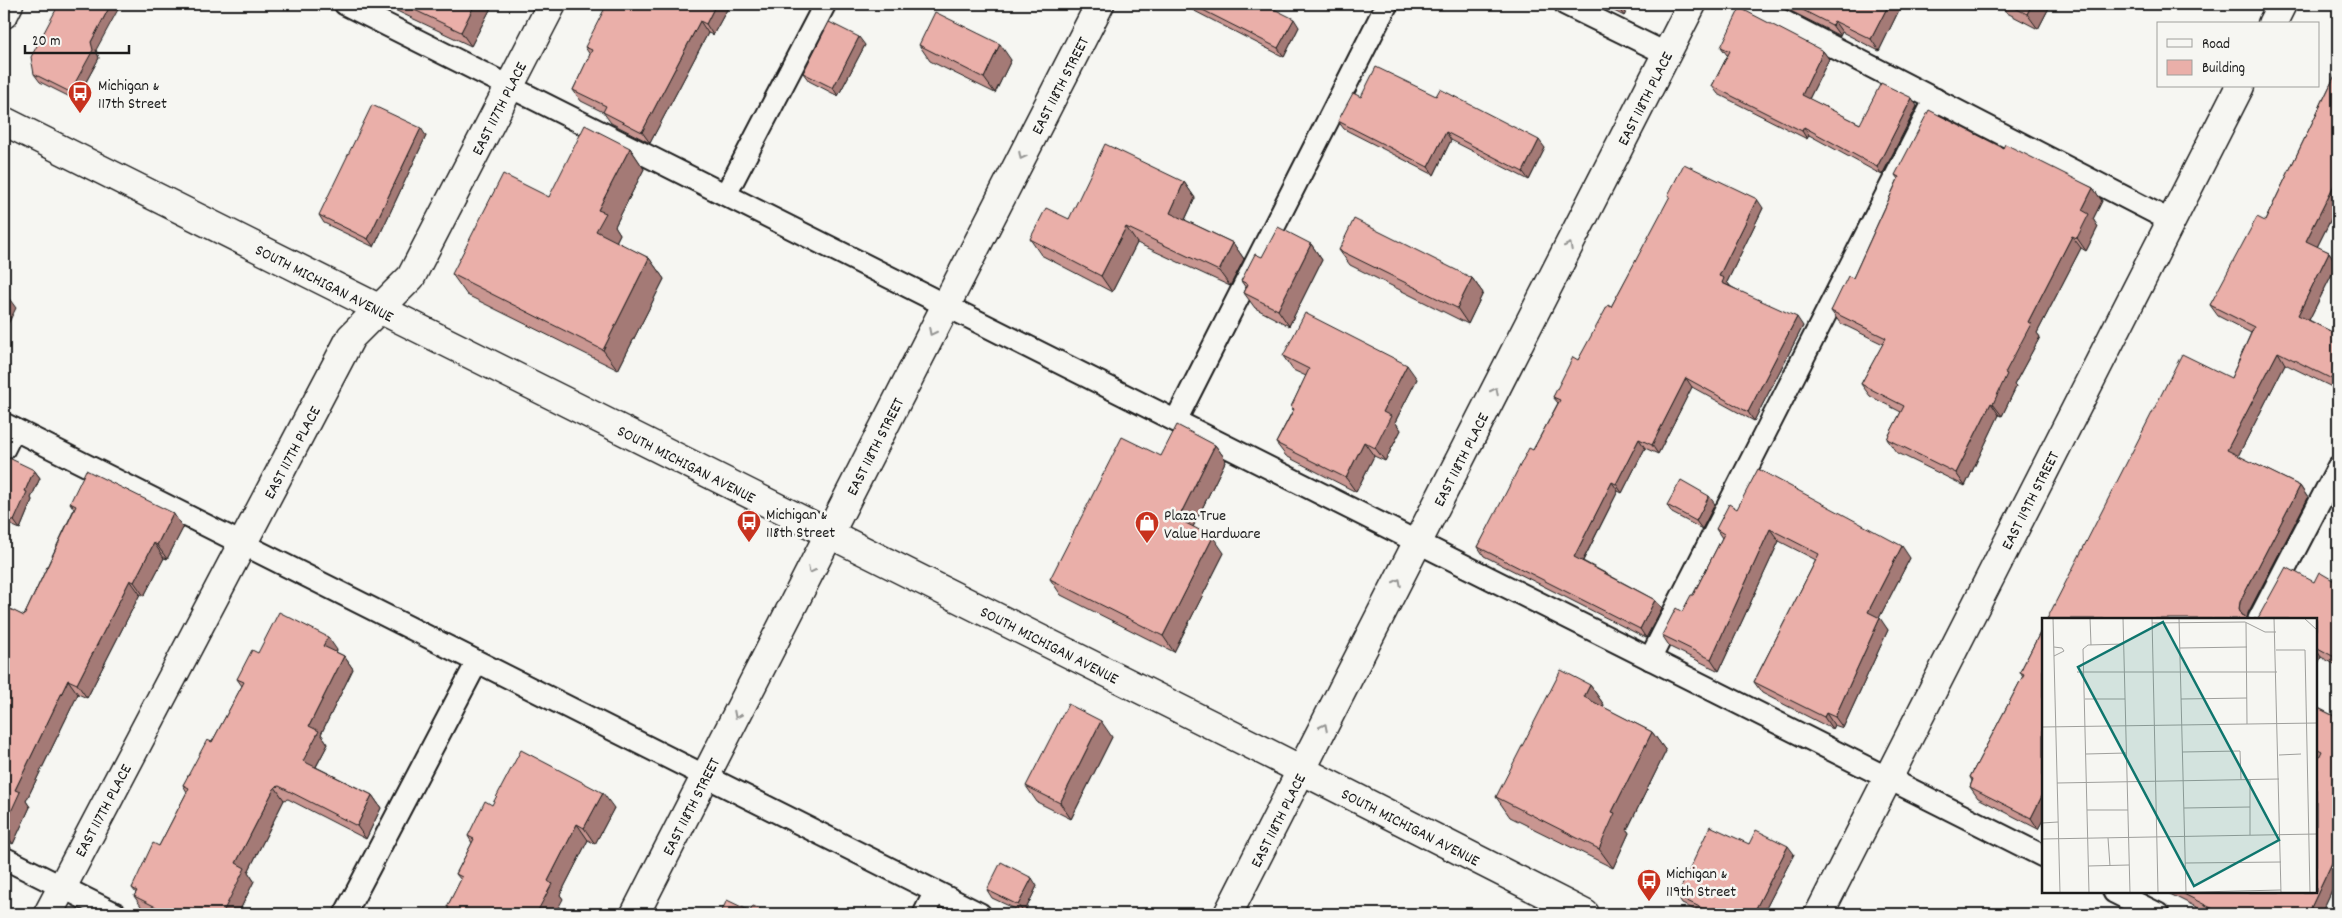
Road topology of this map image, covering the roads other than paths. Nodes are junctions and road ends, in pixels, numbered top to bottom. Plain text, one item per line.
1 (9, 4) edge
2 (346, 4) edge
3 (552, 4) edge
4 (824, 4) edge
5 (1100, 4) edge
6 (1387, 4) edge
7 (1565, 4) edge
8 (1692, 4) edge
9 (1750, 4) edge
10 (2282, 4) edge
11 (4, 14) edge
12 (2273, 22) edge
13 (1667, 54) junction
14 (510, 85) junction
15 (2239, 88) edge
16 (1935, 99) junction
17 (4, 121) edge
18 (726, 194) junction
19 (2171, 221) junction
20 (946, 305) junction
21 (379, 309) junction
22 (1176, 420) junction
23 (9, 427) edge
24 (4, 449) edge
25 (2338, 467) edge
26 (829, 534) junction
27 (1418, 542) junction
28 (242, 545) junction
29 (2260, 618) edge
30 (1650, 659) junction
31 (477, 662) junction
32 (1302, 771) junction
33 (706, 776) junction
34 (1888, 778) junction
35 (2042, 855) edge
36 (4, 858) edge
37 (62, 888) junction
38 (935, 892) junction
39 (2118, 893) edge
40 (48, 914) edge
41 (116, 914) edge
42 (346, 914) edge
43 (635, 914) edge
44 (924, 914) edge
45 (980, 914) edge
46 (1228, 914) edge
47 (1584, 914) edge
48 (1818, 914) edge
49 (2158, 914) edge

1 - 11 street
2 - 14 lane
3 - 14 street, EAST 117TH PLACE
4 - 18 lane
5 -> 20 street, EAST 118TH STREET
6 - 22 lane
7 - 13 lane
8 - 13 street, EAST 118TH PLACE
9 - 16 lane
10 - 12 street
27 -> 13 street, EAST 118TH PLACE
14 - 18 lane
14 - 21 street, EAST 117TH PLACE
15 - 19 street, EAST 119TH STREET
16 - 19 lane
16 - 30 lane
17 - 21 street, SOUTH MICHIGAN AVENUE
18 - 20 lane
19 - 34 street, EAST 119TH STREET
20 - 22 lane
20 -> 26 street, EAST 118TH STREET
21 - 26 street, SOUTH MICHIGAN AVENUE
21 - 28 street, EAST 117TH PLACE
22 - 27 lane
23 - 24 lane
23 - 28 lane
25 - 29 lane
26 - 32 street, SOUTH MICHIGAN AVENUE
26 -> 33 street, EAST 118TH STREET
27 - 30 lane
32 -> 27 street, EAST 118TH PLACE
28 - 31 lane
28 - 37 street, EAST 117TH PLACE
30 - 34 lane
31 - 33 lane
31 - 42 lane
32 - 46 street, EAST 118TH PLACE
32 - 47 street, SOUTH MICHIGAN AVENUE
33 - 38 lane
33 - 43 street, EAST 118TH STREET
34 - 35 lane
34 - 48 street, EAST 119TH STREET
36 - 37 lane
37 - 40 street, EAST 117TH PLACE
37 - 41 lane
38 - 44 lane
38 - 45 lane
39 - 49 lane

